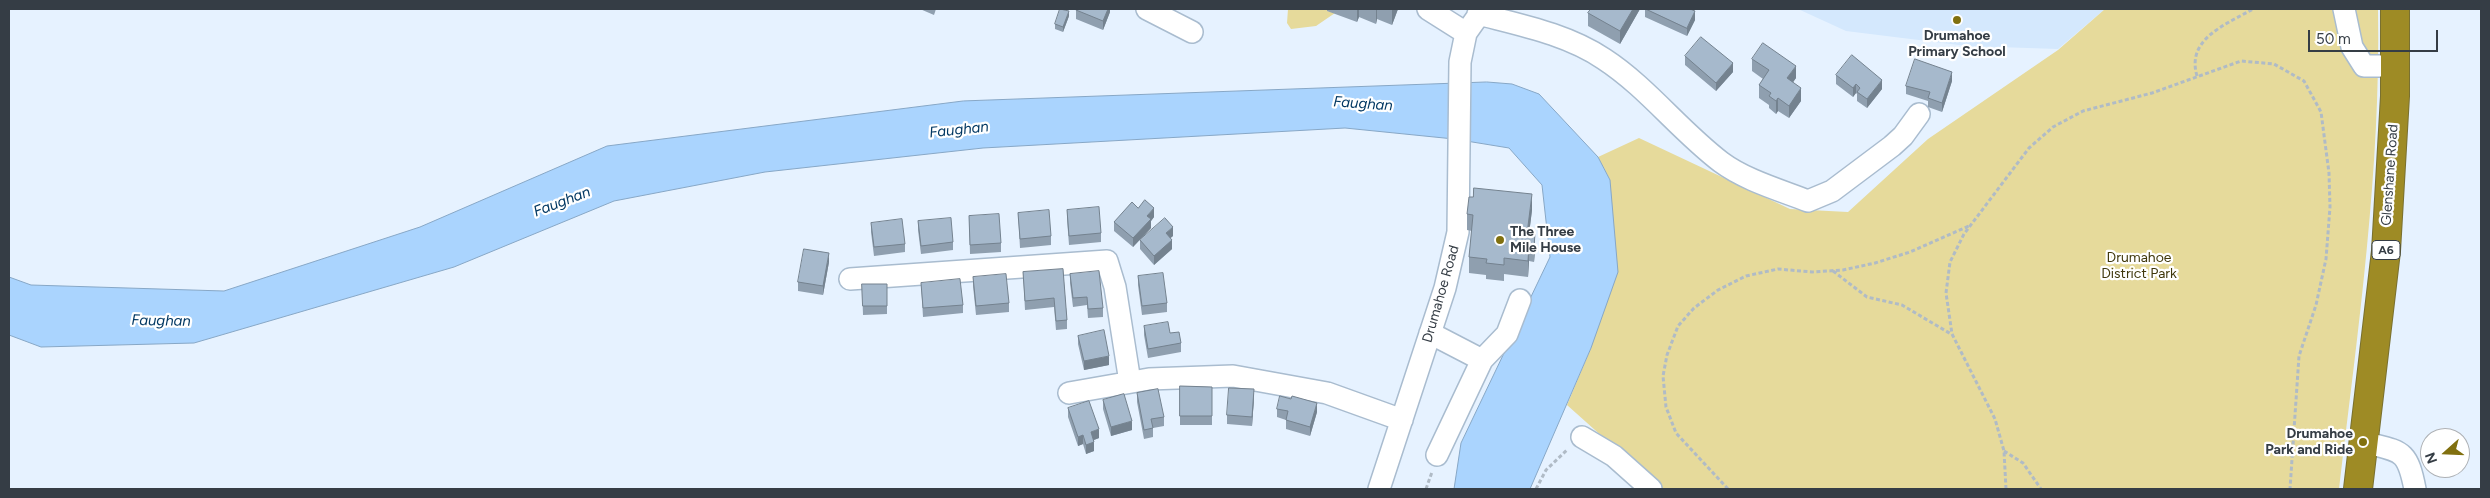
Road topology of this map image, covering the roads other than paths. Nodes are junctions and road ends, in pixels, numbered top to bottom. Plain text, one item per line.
1 (1147, 9) edge
2 (1428, 9) edge
3 (2344, 9) edge
4 (2396, 9) edge
5 (1481, 11) edge
6 (1192, 32) dead end
7 (1466, 33) junction
8 (2395, 66) junction
9 (1920, 114) dead end
10 (850, 280) dead end
11 (1520, 300) dead end
12 (1430, 334) junction
13 (1482, 360) junction
14 (1130, 382) junction
15 (1069, 393) dead end
16 (1402, 420) junction
17 (1582, 437) road end
18 (2363, 442) junction
19 (1437, 455) dead end
20 (1380, 489) edge
21 (1651, 489) edge
22 (2358, 489) edge
23 (2415, 489) edge

1 - 6 street
2 - 7 street
3 - 8 street
4 - 8 highway, Glenshane Road / A6
5 - 7 street, Drumahoe Road
5 - 9 street
7 - 12 street, Drumahoe Road
8 - 18 highway, Glenshane Road / A6
10 - 14 street
11 - 13 street
12 - 13 street
12 - 16 street, Drumahoe Road
13 - 19 street
14 - 15 street
14 - 16 street
16 - 20 street, Drumahoe Road
17 - 21 street
18 - 22 highway, Glenshane Road / A6
18 - 23 street

